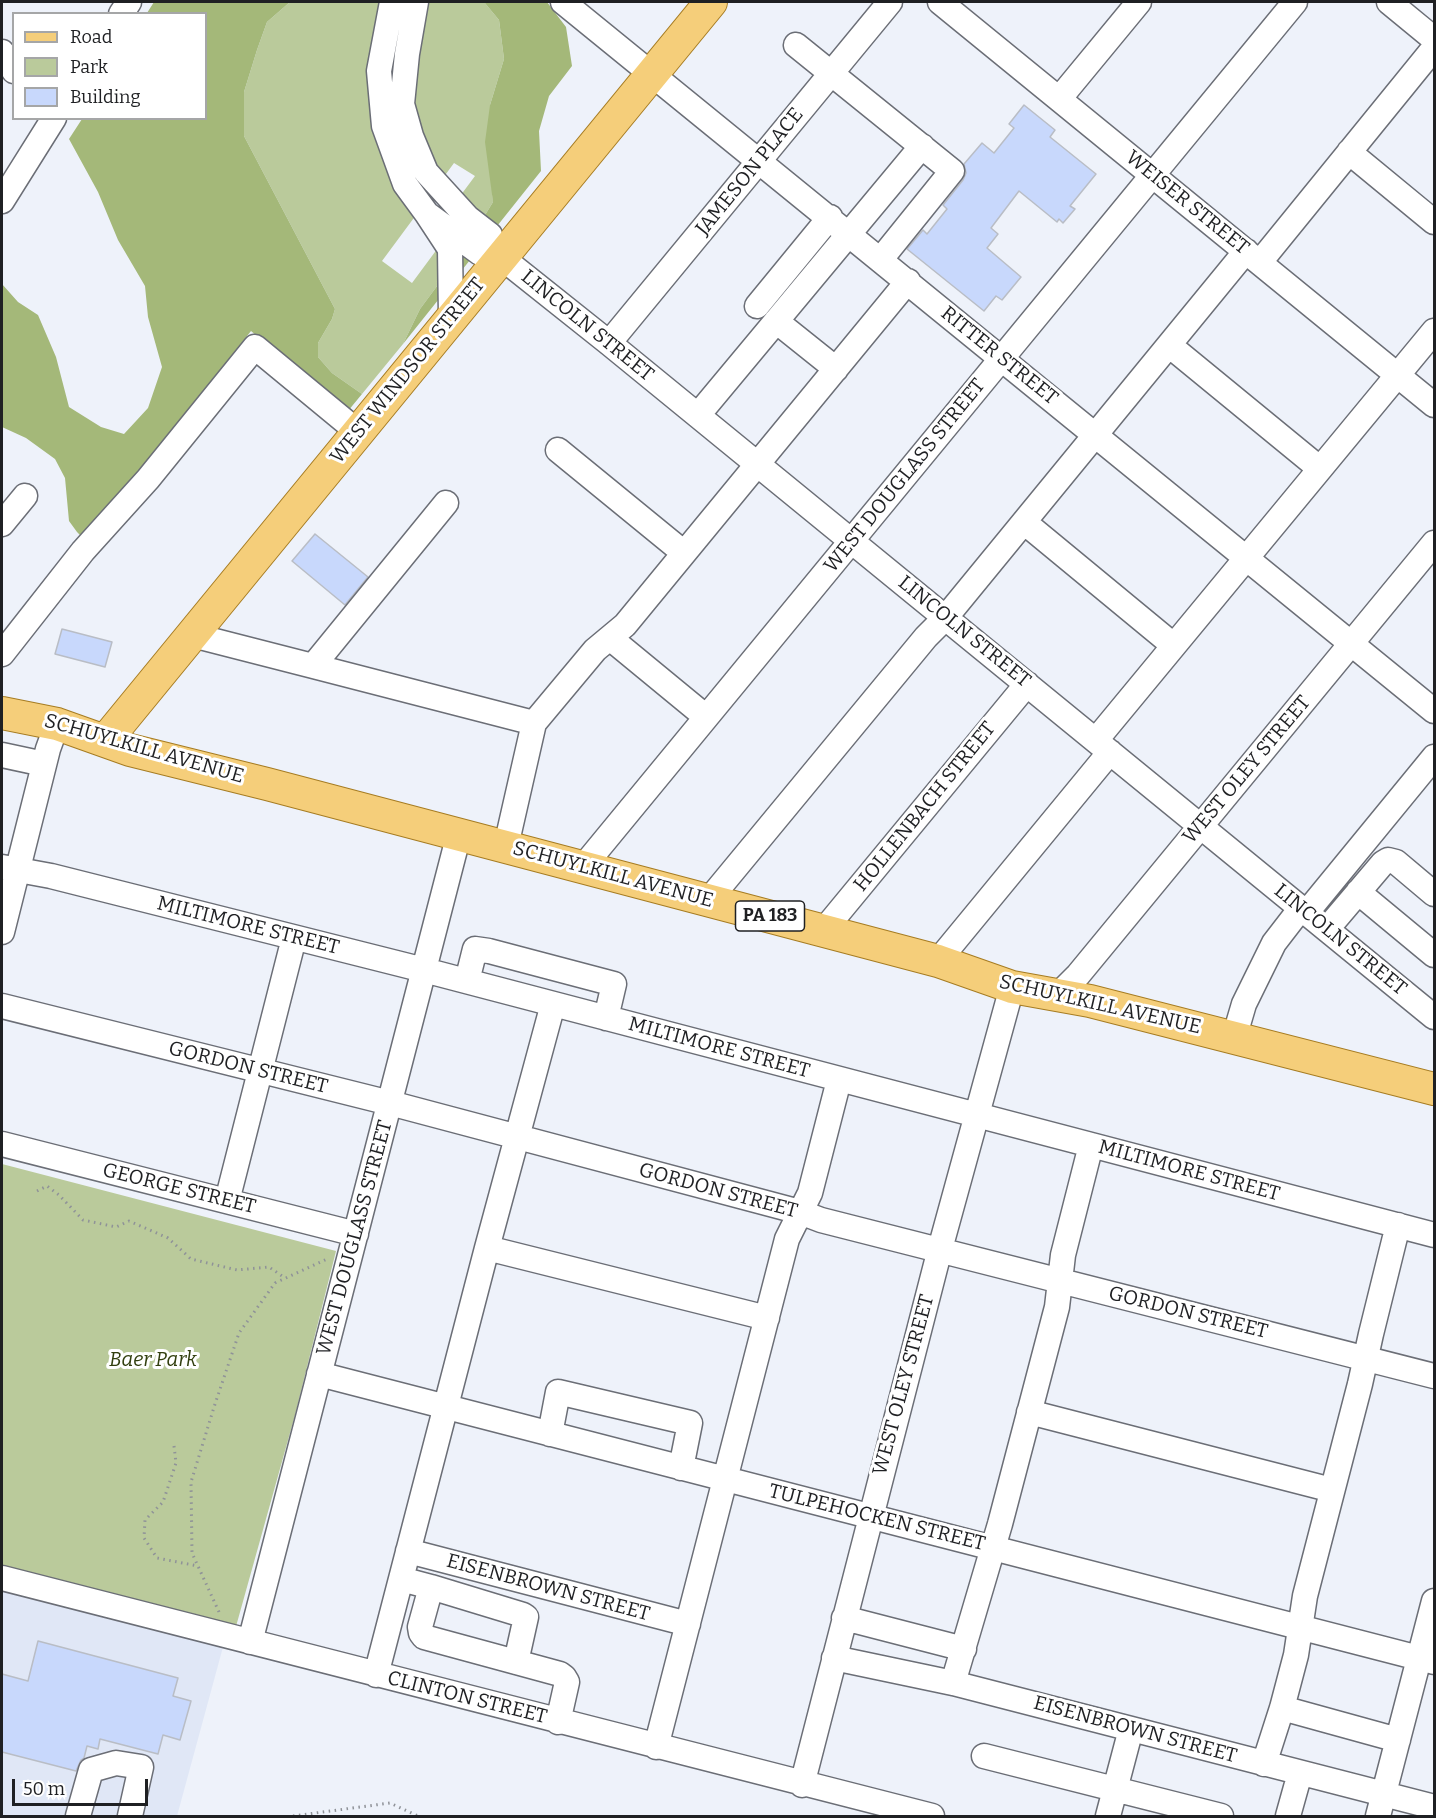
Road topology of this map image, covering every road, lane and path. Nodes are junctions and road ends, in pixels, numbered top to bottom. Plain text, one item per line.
1 (393, 2) edge
2 (416, 2) edge
3 (563, 2) edge
4 (711, 2) edge
5 (890, 2) edge
6 (940, 2) edge
7 (1139, 2) edge
8 (1295, 2) edge
9 (1389, 2) edge
10 (1432, 35) edge
11 (796, 45) dead end
12 (2, 52) edge
13 (12, 68) edge
14 (832, 72) junction
15 (652, 74) junction
16 (1059, 99) junction
17 (48, 121) edge
18 (922, 146) junction
19 (1349, 152) junction
20 (759, 161) junction
21 (1153, 175) junction
22 (2, 201) edge
23 (427, 214) junction
24 (830, 217) junction
25 (1434, 222) edge
26 (849, 232) junction
27 (496, 254) junction
28 (1253, 257) junction
29 (881, 259) junction
30 (908, 281) junction
31 (757, 306) dead end
32 (451, 317) junction
33 (776, 321) junction
34 (1434, 331) edge
35 (609, 343) junction
36 (1169, 345) junction
37 (1002, 358) junction
38 (836, 369) junction
39 (1398, 375) junction
40 (1434, 405) edge
41 (698, 415) junction
42 (358, 432) junction
43 (1096, 435) junction
44 (558, 450) dead end
45 (758, 464) junction
46 (1319, 468) junction
47 (25, 496) dead end
48 (446, 503) dead end
49 (1024, 522) junction
50 (2, 524) edge
51 (852, 540) junction
52 (1434, 543) edge
53 (684, 553) junction
54 (1246, 557) junction
55 (946, 617) junction
56 (192, 635) junction
57 (610, 638) junction
58 (1352, 643) junction
59 (1173, 645) junction
60 (2, 654) edge
61 (312, 666) junction
62 (1027, 684) junction
63 (1434, 711) edge
64 (2, 712) edge
65 (706, 717) junction
66 (534, 723) junction
67 (105, 741) junction
68 (50, 746) junction
69 (1103, 746) junction
70 (2, 755) edge
71 (1434, 757) edge
72 (1201, 826) junction
73 (459, 834) junction
74 (506, 846) junction
75 (583, 867) junction
76 (9, 869) edge
77 (1358, 892) junction
78 (1434, 894) edge
79 (708, 901) junction
80 (1304, 910) junction
81 (1327, 929) junction
82 (824, 930) junction
83 (2, 932) edge
84 (294, 938) junction
85 (1434, 955) edge
86 (938, 961) junction
87 (424, 970) junction
88 (467, 981) junction
89 (1012, 987) junction
90 (1058, 995) junction
91 (553, 1004) junction
92 (2, 1006) edge
93 (1434, 1017) edge
94 (606, 1018) junction
95 (1234, 1038) junction
96 (261, 1071) junction
97 (840, 1080) junction
98 (1434, 1089) edge
99 (390, 1103) junction
100 (976, 1116) junction
101 (516, 1138) junction
102 (2, 1144) edge
103 (1091, 1145) junction
104 (37, 1191) dead end
105 (227, 1201) junction
106 (800, 1212) junction
107 (1398, 1226) junction
108 (1434, 1235) edge
109 (354, 1241) junction
110 (487, 1248) junction
111 (940, 1249) junction
112 (285, 1278) junction
113 (1060, 1280) junction
114 (767, 1318) junction
115 (1365, 1358) junction
116 (319, 1374) junction
117 (1434, 1376) edge
118 (445, 1407) junction
119 (1029, 1412) junction
120 (550, 1434) junction
121 (174, 1446) dead end
122 (681, 1468) junction
123 (725, 1479) junction
124 (1332, 1490) junction
125 (870, 1516) junction
126 (993, 1548) junction
127 (408, 1551) junction
128 (198, 1566) junction
129 (2, 1578) edge
130 (401, 1579) junction
131 (541, 1586) junction
132 (431, 1587) junction
133 (1434, 1601) edge
134 (526, 1617) junction
135 (844, 1618) junction
136 (688, 1624) junction
137 (1300, 1627) junction
138 (240, 1640) junction
139 (964, 1648) junction
140 (834, 1658) junction
141 (1427, 1660) edge
142 (516, 1662) junction
143 (376, 1675) junction
144 (954, 1683) junction
145 (1282, 1708) junction
146 (558, 1722) junction
147 (1131, 1730) junction
148 (1398, 1740) junction
149 (656, 1747) junction
150 (984, 1756) dead end
151 (1264, 1764) junction
152 (1300, 1773) junction
153 (802, 1785) junction
154 (1115, 1789) junction
155 (1381, 1805) edge
156 (1434, 1807) edge
157 (78, 1816) edge
158 (129, 1816) edge
159 (293, 1816) edge
160 (418, 1816) edge
161 (932, 1816) edge
162 (1108, 1816) edge
163 (1221, 1816) edge
164 (1288, 1816) edge

1 - 23 street, LINCOLN STREET
2 - 27 street, LINCOLN STREET
3 - 15 street, RITTER STREET
4 - 15 main road, WEST WINDSOR STREET
5 - 14 street, JAMESON PLACE
6 - 16 street, WEISER STREET
7 - 16 street
8 - 21 street, WEST DOUGLASS STREET
9 - 10 street
10 - 19 street
11 - 14 street
12 - 13 street
14 - 18 street
14 - 20 street, JAMESON PLACE
15 - 20 street, RITTER STREET
15 - 27 main road, WEST WINDSOR STREET
16 - 21 street, WEISER STREET
17 - 22 street
18 - 26 street
18 - 29 street
19 - 25 street
19 - 28 street
20 - 24 street, RITTER STREET
20 - 35 street, JAMESON PLACE
21 - 28 street, WEISER STREET
21 - 37 street, WEST DOUGLASS STREET
23 - 27 street, LINCOLN STREET
23 - 32 street, LINCOLN STREET
24 - 26 street, RITTER STREET
24 - 31 street
26 - 29 street, RITTER STREET
26 - 33 street
27 - 32 main road, WEST WINDSOR STREET
27 - 35 street, LINCOLN STREET
28 - 36 street
28 - 39 street, WEISER STREET
29 - 30 street, RITTER STREET
30 - 37 street, RITTER STREET
30 - 38 street
32 - 42 main road, WEST WINDSOR STREET
33 - 38 street
33 - 41 street
34 - 39 street
35 - 41 street, LINCOLN STREET
36 - 43 street
36 - 46 street
37 - 43 street, RITTER STREET
37 - 51 street, WEST DOUGLASS STREET
38 - 45 street
39 - 40 street, WEISER STREET
39 - 46 street
41 - 45 street, LINCOLN STREET
42 - 56 main road, WEST WINDSOR STREET
42 - 60 street
43 - 49 street
43 - 54 street, RITTER STREET
44 - 53 street
45 - 51 street, LINCOLN STREET
45 - 53 street
46 - 54 street
47 - 50 street
48 - 61 street
49 - 55 street
49 - 59 street
51 - 55 street, LINCOLN STREET
51 - 65 street, WEST DOUGLASS STREET
52 - 58 street, WEST OLEY STREET
53 - 57 street
54 - 58 street, RITTER STREET
54 - 59 street
55 - 62 street, LINCOLN STREET
55 - 79 street
56 - 61 street
56 - 67 main road, WEST WINDSOR STREET
57 - 65 street
57 - 66 street
58 - 63 street, RITTER STREET
58 - 72 street, WEST OLEY STREET
59 - 69 street
61 - 66 street
62 - 69 street, LINCOLN STREET
62 - 82 street, HOLLENBACH STREET
64 - 68 main road, SCHUYLKILL AVENUE / PA 183
65 - 75 street, WEST DOUGLASS STREET
66 - 74 street
67 - 68 main road, SCHUYLKILL AVENUE / PA 183
67 - 73 main road, SCHUYLKILL AVENUE / PA 183
68 - 70 street, SCHUYLKILL AVENUE
68 - 76 street
69 - 72 street, LINCOLN STREET
69 - 86 street
71 - 80 street
72 - 80 street, LINCOLN STREET
72 - 90 street, WEST OLEY STREET
73 - 74 main road, SCHUYLKILL AVENUE / PA 183
73 - 87 street, WEST DOUGLASS STREET
74 - 75 main road, SCHUYLKILL AVENUE / PA 183
75 - 79 main road, SCHUYLKILL AVENUE / PA 183
76 - 83 street
76 - 84 street, MILTIMORE STREET
77 - 78 street
77 - 81 street
77 - 85 street
79 - 82 main road, SCHUYLKILL AVENUE / PA 183
80 - 81 street, LINCOLN STREET
80 - 95 street
81 - 93 street, LINCOLN STREET
82 - 86 main road, SCHUYLKILL AVENUE / PA 183
84 - 87 street, MILTIMORE STREET
84 - 96 street
86 - 89 main road, SCHUYLKILL AVENUE / PA 183
87 - 88 street, MILTIMORE STREET
87 - 99 street, WEST DOUGLASS STREET
88 - 91 street, MILTIMORE STREET
88 - 94 street
89 - 90 main road, SCHUYLKILL AVENUE / PA 183
89 - 100 street, WEST OLEY STREET
90 - 95 main road, SCHUYLKILL AVENUE / PA 183
91 - 94 street, MILTIMORE STREET
91 - 101 street
92 - 96 street, GORDON STREET
94 - 97 street, MILTIMORE STREET
95 - 98 main road, SCHUYLKILL AVENUE / PA 183
96 - 99 street, GORDON STREET
96 - 105 street
97 - 100 street, MILTIMORE STREET
97 - 106 street
99 - 101 street, GORDON STREET
99 - 109 street, WEST DOUGLASS STREET
100 - 103 street, MILTIMORE STREET
100 - 111 street, WEST OLEY STREET
101 - 106 street, GORDON STREET
101 - 110 street
102 - 105 street, GEORGE STREET
103 - 107 street, MILTIMORE STREET
103 - 113 street
104 - 112 path
105 - 109 street, GEORGE STREET
106 - 111 street, GORDON STREET
106 - 114 street
107 - 108 street, MILTIMORE STREET
107 - 115 street
109 - 112 path
109 - 116 street, WEST DOUGLASS STREET
110 - 114 street
110 - 118 street
111 - 113 street, GORDON STREET
111 - 125 street, WEST OLEY STREET
112 - 128 path
113 - 115 street, GORDON STREET
113 - 119 street
114 - 123 street
115 - 117 street, GORDON STREET
115 - 124 street
116 - 118 street, TULPEHOCKEN STREET
116 - 138 street, WEST DOUGLASS STREET
118 - 120 street, TULPEHOCKEN STREET
118 - 127 street
119 - 124 street
119 - 126 street
120 - 122 street, TULPEHOCKEN STREET
120 - 122 street
121 - 128 path
122 - 123 street, TULPEHOCKEN STREET
123 - 125 street, TULPEHOCKEN STREET
123 - 136 street
124 - 137 street
125 - 126 street, TULPEHOCKEN STREET
125 - 135 street, WEST OLEY STREET
126 - 137 street, TULPEHOCKEN STREET
126 - 139 street
127 - 130 street
127 - 131 street, EISENBROWN STREET
128 - 138 path
129 - 138 street, CLINTON STREET
130 - 132 street
130 - 143 street
131 - 134 street
131 - 136 street, EISENBROWN STREET
132 - 134 street
132 - 142 street
133 - 141 street
134 - 142 street
135 - 139 street
135 - 140 street, WEST OLEY STREET
136 - 149 street
137 - 141 street, TULPEHOCKEN STREET
137 - 145 street
138 - 143 street, CLINTON STREET
139 - 144 street
140 - 144 street, EISENBROWN STREET
140 - 153 street, WEST OLEY STREET
141 - 148 street
142 - 146 street
143 - 146 street, CLINTON STREET
144 - 147 street, EISENBROWN STREET
145 - 148 street
145 - 151 street
146 - 149 street, CLINTON STREET
147 - 151 street, EISENBROWN STREET
147 - 154 street
148 - 155 street
149 - 153 street, CLINTON STREET
150 - 154 street
151 - 152 street, EISENBROWN STREET
152 - 155 street, EISENBROWN STREET
152 - 164 street
153 - 161 street, CLINTON STREET
154 - 162 street
154 - 163 street
155 - 156 street, EISENBROWN STREET
157 - 158 street
159 - 160 path

